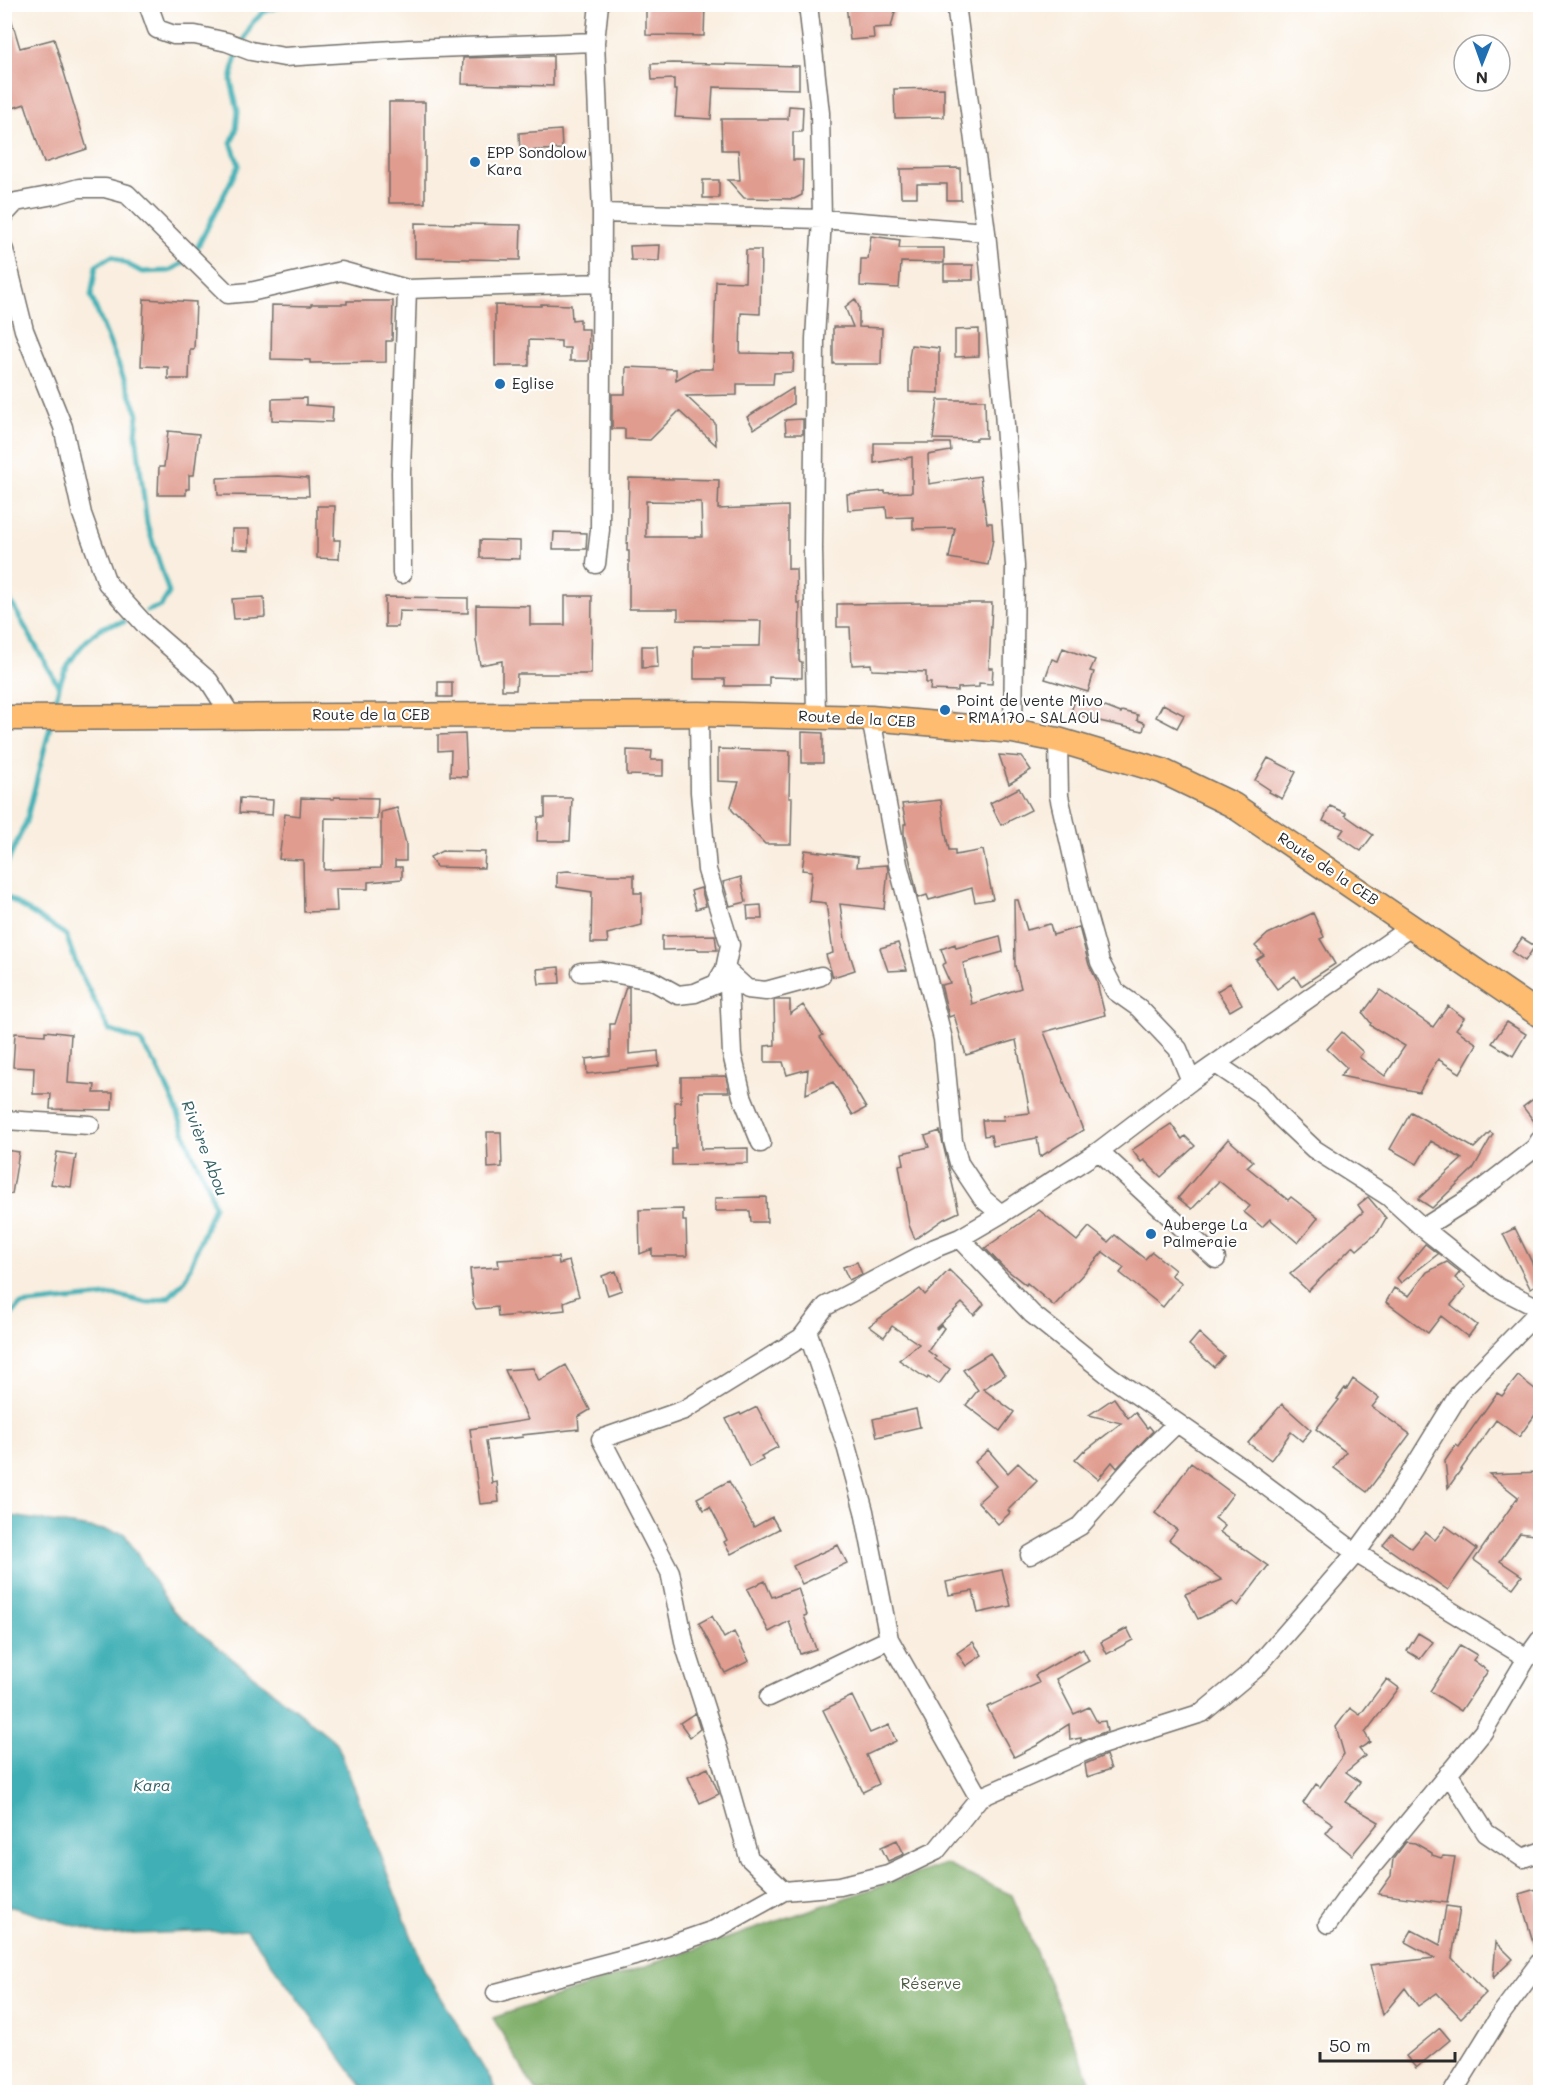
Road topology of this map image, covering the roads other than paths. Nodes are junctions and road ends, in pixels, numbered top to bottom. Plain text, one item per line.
1 (148, 4) edge
2 (599, 4) edge
3 (808, 4) edge
4 (956, 4) edge
5 (595, 42) junction
6 (602, 213) junction
7 (4, 215) edge
8 (822, 219) junction
9 (986, 232) junction
10 (4, 250) edge
11 (602, 283) junction
12 (407, 289) junction
13 (596, 564) dead end
14 (402, 574) dead end
15 (699, 714) junction
16 (816, 716) junction
17 (232, 717) junction
18 (4, 718) edge
19 (871, 718) junction
20 (1013, 731) junction
21 (1058, 741) junction
22 (1412, 927) junction
23 (725, 969) junction
24 (581, 972) dead end
25 (821, 976) dead end
26 (1540, 1015) edge
27 (1216, 1064) junction
28 (1191, 1081) junction
29 (4, 1120) edge
30 (90, 1125) dead end
31 (1540, 1140) edge
32 (760, 1143) dead end
33 (1099, 1151) junction
34 (1001, 1214) junction
35 (1423, 1228) junction
36 (960, 1238) junction
37 (1216, 1259) dead end
38 (1540, 1309) edge
39 (807, 1330) junction
40 (1176, 1424) junction
41 (1356, 1553) junction
42 (1030, 1555) dead end
43 (889, 1639) junction
44 (1540, 1640) edge
45 (1527, 1658) junction
46 (770, 1696) dead end
47 (1448, 1773) junction
48 (979, 1798) junction
49 (1540, 1852) edge
50 (784, 1891) junction
51 (1328, 1924) dead end
52 (1540, 1962) edge
53 (496, 1993) dead end
54 (1453, 2092) edge

1 - 5 street
2 - 5 street
3 - 8 street
4 - 9 street
5 - 6 street
6 - 8 street
6 - 11 street
7 - 12 street
8 - 9 street
8 - 16 street
9 - 20 street
10 - 17 street
11 - 12 street
11 - 13 street
12 - 14 street
15 - 16 main road, Route de la CEB
15 - 17 main road, Route de la CEB
15 - 23 street
16 - 19 main road, Route de la CEB
17 - 18 main road, Route de la CEB
19 - 20 main road, Route de la CEB
19 - 34 street
20 - 21 main road, Route de la CEB
21 - 22 main road, Route de la CEB
21 - 28 street
22 - 26 main road, Route de la CEB
22 - 27 street
23 - 24 street
23 - 25 street
23 - 32 street
27 - 28 street
27 - 35 street
28 - 33 street
29 - 30 street
31 - 35 street
33 - 34 street
33 - 37 street
34 - 36 street
35 - 38 street
36 - 39 street
36 - 40 street
38 - 41 street
39 - 43 street
39 - 50 street
40 - 41 street
40 - 42 street
41 - 45 street
41 - 48 street
43 - 46 street
43 - 48 street
44 - 45 street
45 - 47 street
47 - 49 street
47 - 51 street
48 - 50 street
50 - 53 street
52 - 54 street

